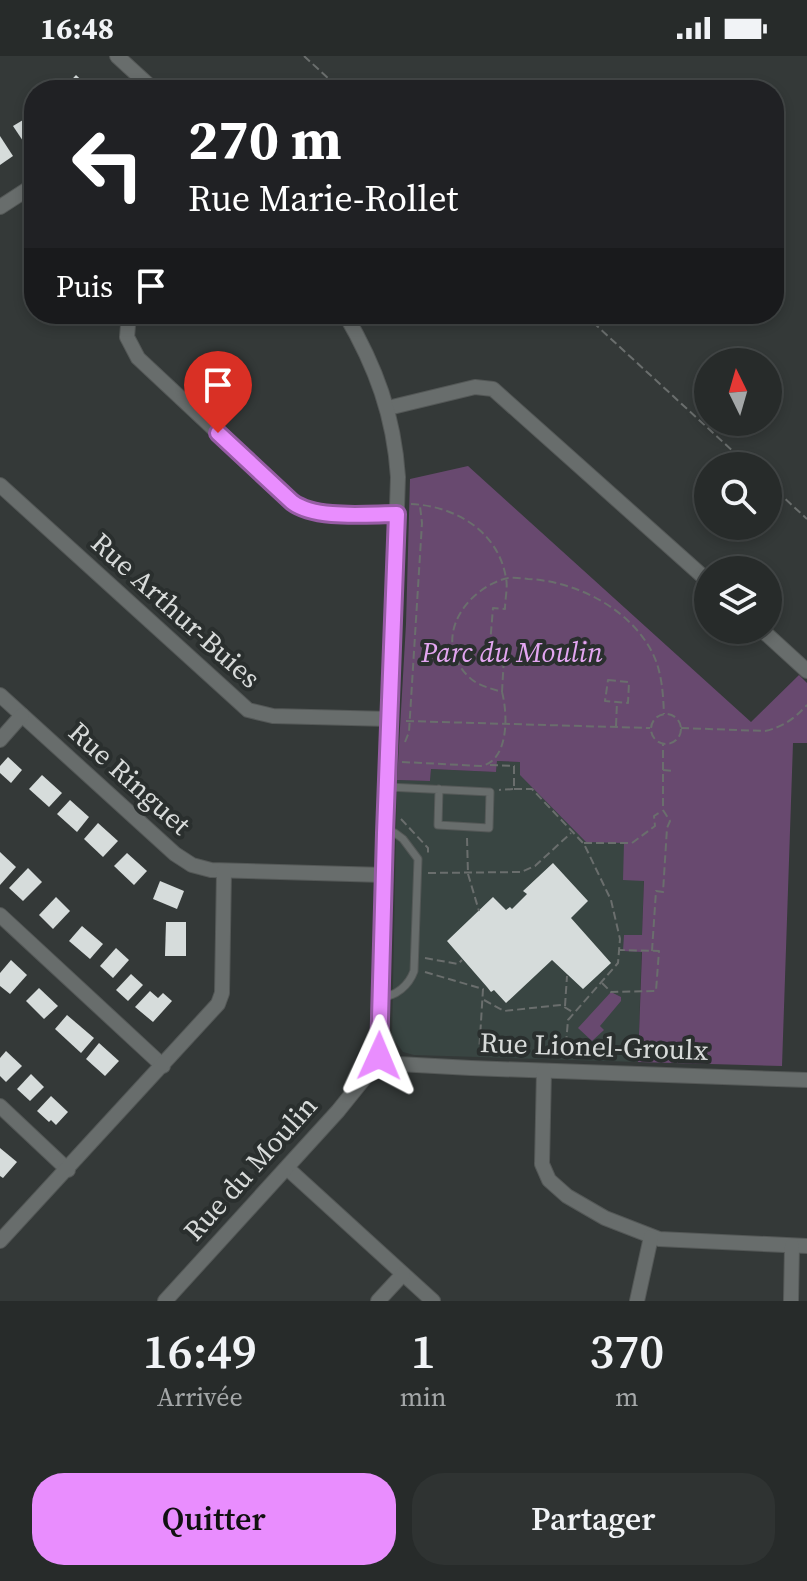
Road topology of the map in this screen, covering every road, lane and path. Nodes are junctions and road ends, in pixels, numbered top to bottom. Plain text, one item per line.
1 (117, 56) edge
2 (304, 56) edge
3 (141, 80) edge
4 (330, 80) edge
5 (24, 191) edge
6 (0, 207) edge
7 (128, 324) edge
8 (350, 324) edge
9 (595, 324) edge
10 (388, 408) junction
11 (734, 452) edge
12 (0, 485) edge
13 (782, 496) edge
14 (420, 504) junction
15 (402, 509) junction
16 (807, 519) edge
17 (694, 568) edge
18 (507, 578) junction
19 (777, 644) edge
20 (807, 671) edge
21 (502, 692) junction
22 (0, 695) edge
23 (617, 703) junction
24 (807, 705) edge
25 (664, 714) junction
26 (22, 715) junction
27 (393, 720) junction
28 (410, 721) junction
29 (701, 722) dead end
30 (504, 724) junction
31 (597, 727) junction
32 (616, 727) junction
33 (650, 728) junction
34 (681, 728) junction
35 (701, 729) junction
36 (596, 735) dead end
37 (0, 740) edge
38 (404, 744) dead end
39 (663, 744) junction
40 (396, 762) dead end
41 (488, 764) junction
42 (663, 770) junction
43 (674, 771) dead end
44 (386, 787) junction
45 (439, 789) junction
46 (506, 789) dead end
47 (514, 789) junction
48 (663, 810) junction
49 (572, 832) junction
50 (385, 833) junction
51 (584, 844) junction
52 (467, 846) dead end
53 (224, 871) junction
54 (427, 873) dead end
55 (468, 874) junction
56 (384, 875) junction
57 (479, 911) dead end
58 (0, 915) edge
59 (620, 950) junction
60 (652, 951) junction
61 (424, 958) dead end
62 (462, 960) dead end
63 (424, 971) dead end
64 (567, 976) dead end
65 (601, 982) junction
66 (380, 997) junction
67 (482, 1000) junction
68 (565, 1007) junction
69 (574, 1013) junction
70 (479, 1059) dead end
71 (379, 1060) junction
72 (565, 1061) dead end
73 (163, 1066) junction
74 (544, 1071) junction
75 (807, 1080) edge
76 (0, 1106) edge
77 (287, 1168) junction
78 (68, 1170) junction
79 (651, 1237) junction
80 (0, 1241) edge
81 (800, 1246) edge
82 (403, 1274) junction
83 (165, 1301) edge
84 (378, 1301) edge
85 (433, 1301) edge
86 (637, 1301) edge
87 (791, 1301) edge

1 - 3 street
2 - 4 path
5 - 6 street
7 - 15 street
8 - 10 street
9 - 11 path
10 - 15 street
10 - 17 street
12 - 27 street, Rue Arthur-Buies
13 - 16 path
14 - 15 path
14 - 18 path
14 - 28 path
15 - 27 street
18 - 21 path
18 - 21 path
18 - 25 path
19 - 20 street
21 - 30 path
22 - 26 street, Rue Ringuet
23 - 23 path
23 - 32 path
24 - 35 path
25 - 33 path
25 - 34 path
26 - 37 street
26 - 53 street, Rue Ringuet
27 - 28 path
27 - 44 street
28 - 30 path
28 - 38 path
29 - 35 path
30 - 31 path
30 - 41 path
31 - 32 path
31 - 36 path
32 - 33 path
33 - 39 path
34 - 35 path
34 - 39 path
39 - 42 path
40 - 41 path
41 - 47 path
42 - 43 path
42 - 48 path
44 - 45 lane
44 - 50 street
45 - 45 lane
46 - 47 path
47 - 49 path
48 - 51 path
48 - 60 path
49 - 51 path
49 - 55 path
50 - 56 street
50 - 66 lane
51 - 59 path
52 - 55 path
53 - 56 street, Rue Ringuet
53 - 73 street
54 - 55 path
55 - 57 path
56 - 66 street
58 - 73 street
59 - 60 path
59 - 65 path
60 - 65 path
61 - 62 path
63 - 67 path
64 - 68 path
65 - 69 path
66 - 71 street
67 - 68 path
67 - 70 path
68 - 69 path
69 - 72 path
71 - 74 street, Rue Lionel-Groulx
71 - 77 street, Rue du Moulin
73 - 78 street
74 - 75 street, Rue Lionel-Groulx
74 - 79 street
76 - 78 street
77 - 82 street
77 - 83 street, Rue du Moulin
78 - 80 street
79 - 81 street
79 - 86 street
81 - 87 street
82 - 84 street
82 - 85 street

